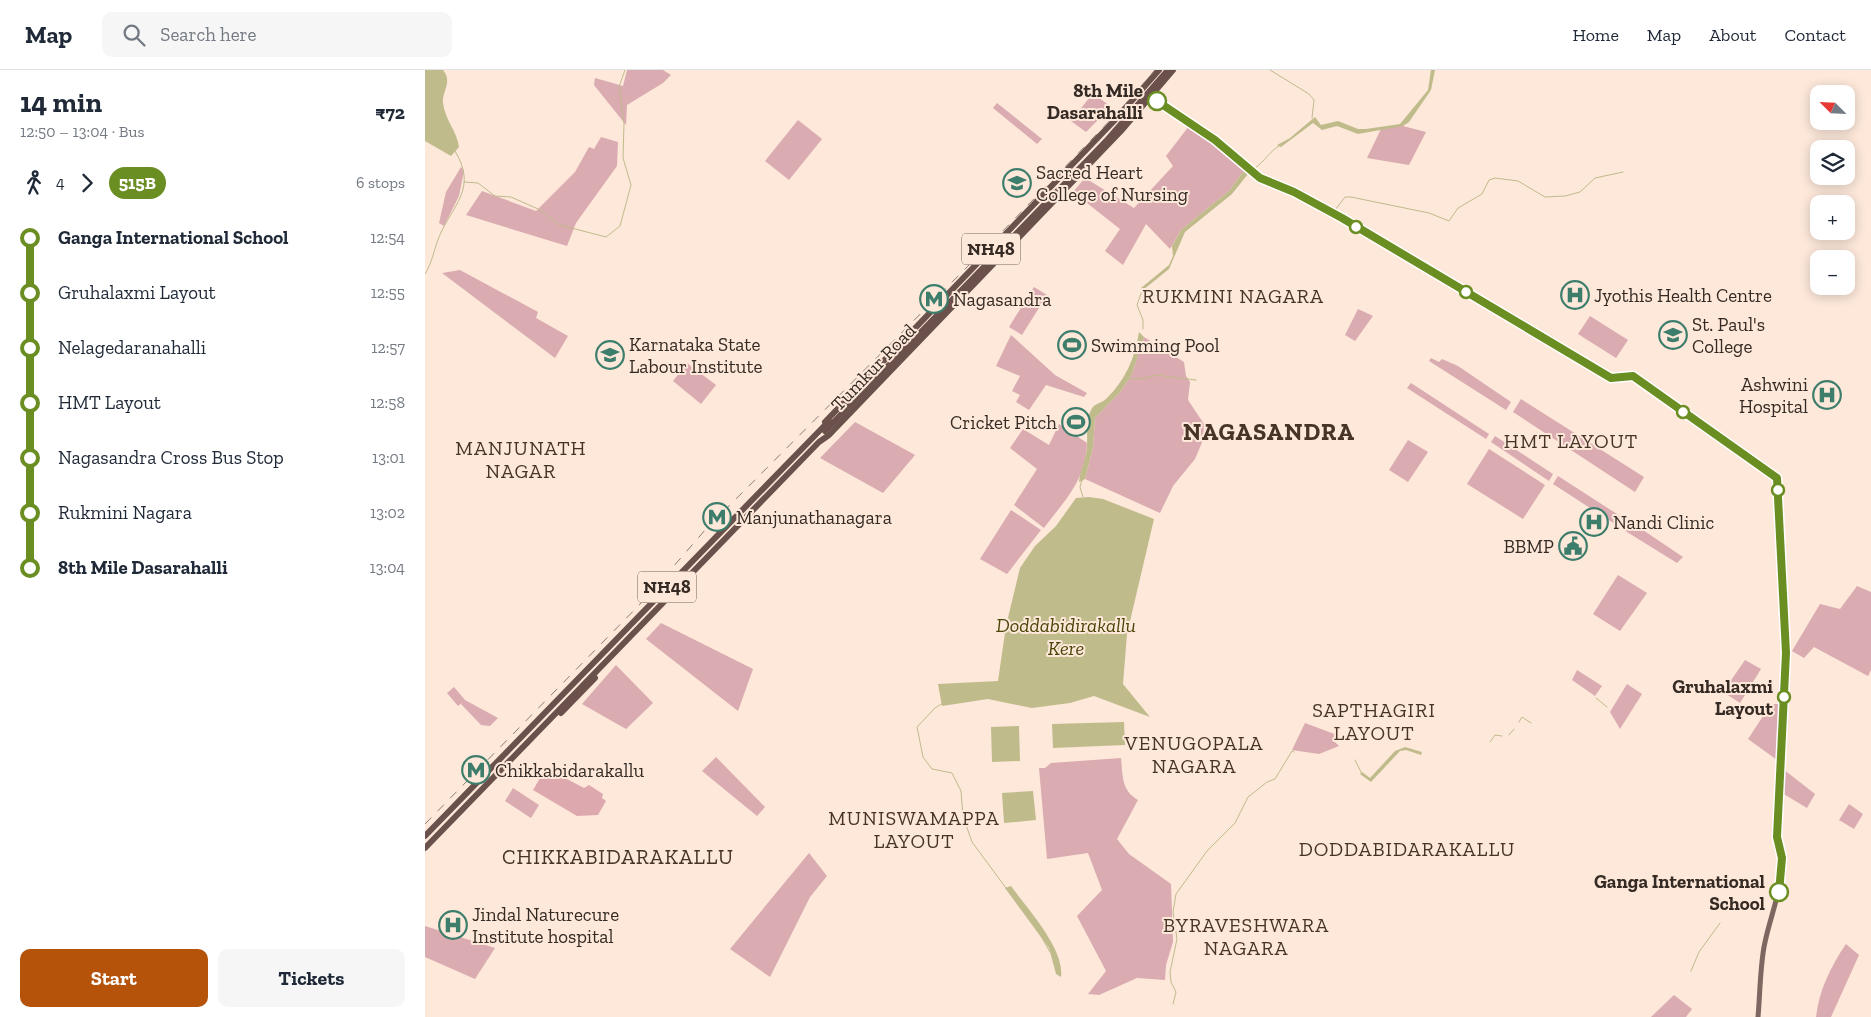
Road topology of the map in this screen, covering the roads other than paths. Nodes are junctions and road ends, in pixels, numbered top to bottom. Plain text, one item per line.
1 (1159, 70) edge
2 (1164, 70) edge
3 (1169, 70) edge
4 (1173, 70) edge
5 (1153, 98) dead end
6 (1061, 176) junction
7 (1069, 184) junction
8 (826, 426) junction
9 (819, 442) junction
10 (603, 664) junction
11 (561, 713) dead end
12 (425, 836) edge
13 (425, 848) edge
14 (1758, 1017) edge

1 - 6 highway, Tumkur Road / NH48
2 - 8 highway, bridge
3 - 8 highway, bridge
4 - 7 highway, Tumkur Road / NH48
5 - 14 main road
6 - 7 highway
6 - 8 highway, Tumkur Road / NH48
7 - 9 highway, Tumkur Road / NH48
8 - 9 highway
8 - 12 highway, NH48
9 - 10 highway, NH48
10 - 11 highway
10 - 13 highway, NH48

